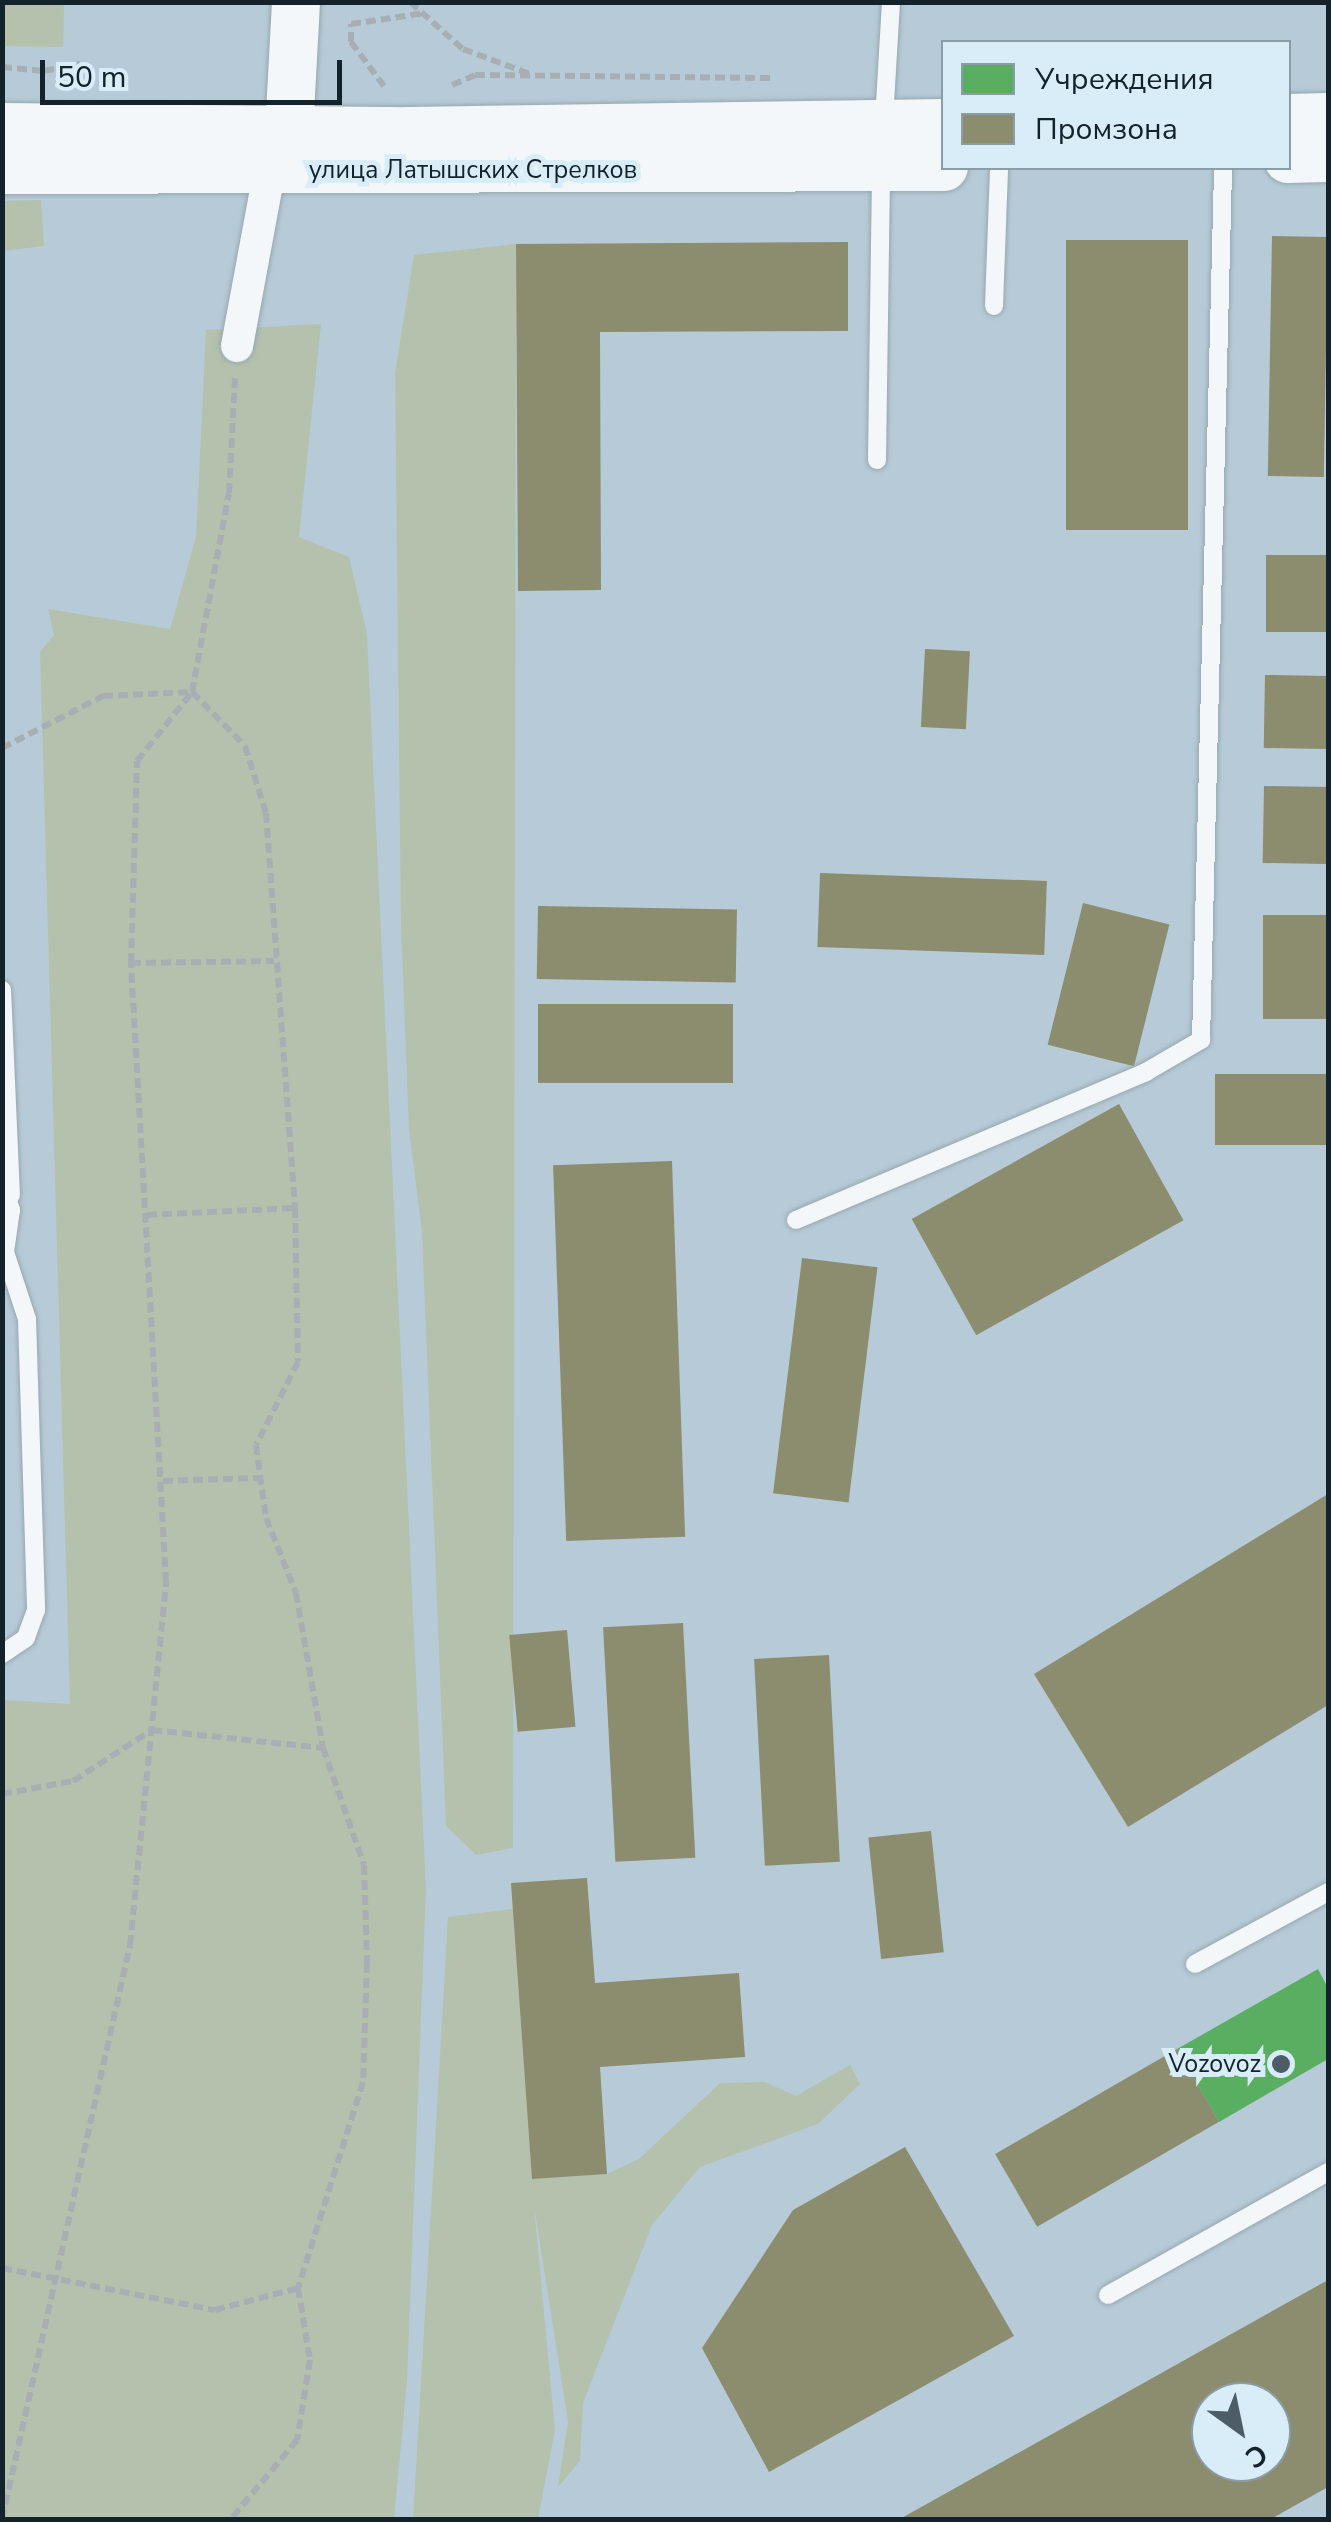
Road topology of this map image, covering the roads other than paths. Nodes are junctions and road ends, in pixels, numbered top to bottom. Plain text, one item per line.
1 (264, 2) edge
2 (296, 2) edge
3 (892, 2) edge
4 (1328, 117) edge
5 (1291, 118) edge
6 (941, 124) edge
7 (2, 127) edge
8 (272, 144) junction
9 (882, 146) junction
10 (1328, 158) edge
11 (1291, 159) edge
12 (941, 165) edge
13 (2, 170) edge
14 (999, 170) edge
15 (1222, 170) edge
16 (994, 306) dead end
17 (237, 346) road end
18 (877, 460) dead end
19 (2, 990) edge
20 (4, 1051) edge
21 (2, 1184) edge
22 (11, 1210) junction
23 (796, 1220) dead end
24 (2, 1654) edge
25 (1328, 1892) edge
26 (1195, 1964) dead end
27 (1328, 2172) edge
28 (1108, 2295) dead end

1 - 8 street
2 - 8 street
3 - 9 lane
4 - 5 street
6 - 9 street, улица Латышских Стрелков
7 - 8 street, улица Латышских Стрелков
8 - 9 street, улица Латышских Стрелков
8 - 13 street, улица Латышских Стрелков
8 - 17 street
9 - 12 street, улица Латышских Стрелков
9 - 18 lane
10 - 11 street
14 - 16 lane
15 - 23 lane
19 - 20 lane
20 - 22 lane
21 - 22 lane
22 - 24 lane
25 - 26 lane
27 - 28 lane

